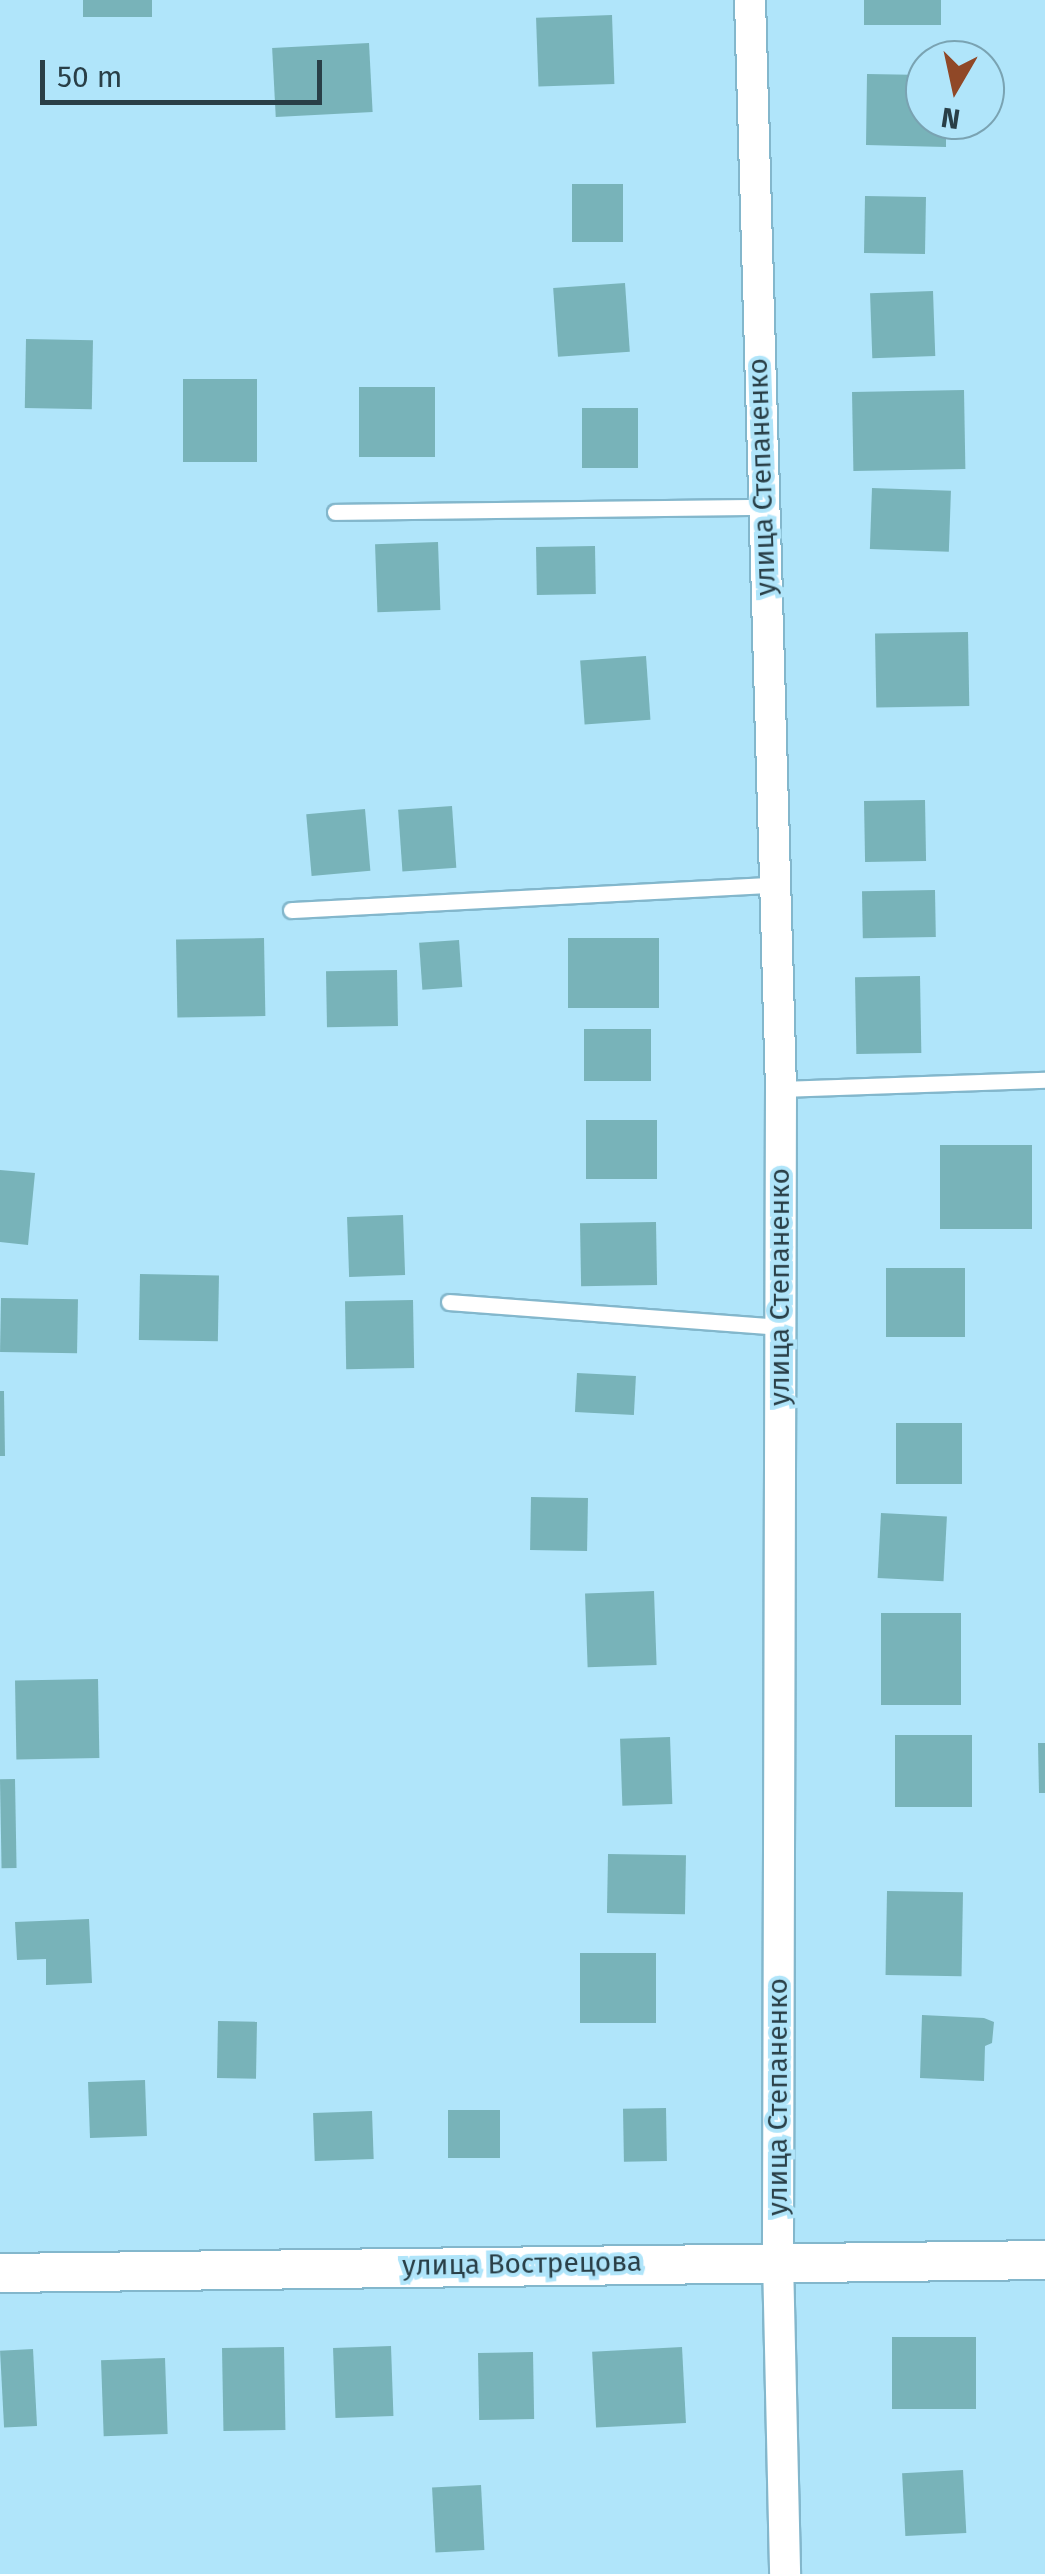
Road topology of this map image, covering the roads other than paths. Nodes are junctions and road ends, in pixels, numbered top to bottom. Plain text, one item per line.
1 (750, 0) edge
2 (762, 507) junction
3 (335, 512) dead end
4 (774, 886) junction
5 (290, 910) dead end
6 (1045, 1080) edge
7 (781, 1089) junction
8 (449, 1302) dead end
9 (780, 1327) junction
10 (778, 2260) junction
11 (1045, 2260) edge
12 (0, 2272) edge
13 (785, 2574) edge

1 - 2 street, улица Степаненко
2 - 3 lane
2 - 4 street, улица Степаненко
4 - 5 lane
4 - 7 street, улица Степаненко
6 - 7 lane
7 - 9 street, улица Степаненко
8 - 9 lane
9 - 10 street, улица Степаненко
10 - 11 street, улица Вострецова
10 - 12 street, улица Вострецова
10 - 13 street, улица Степаненко

